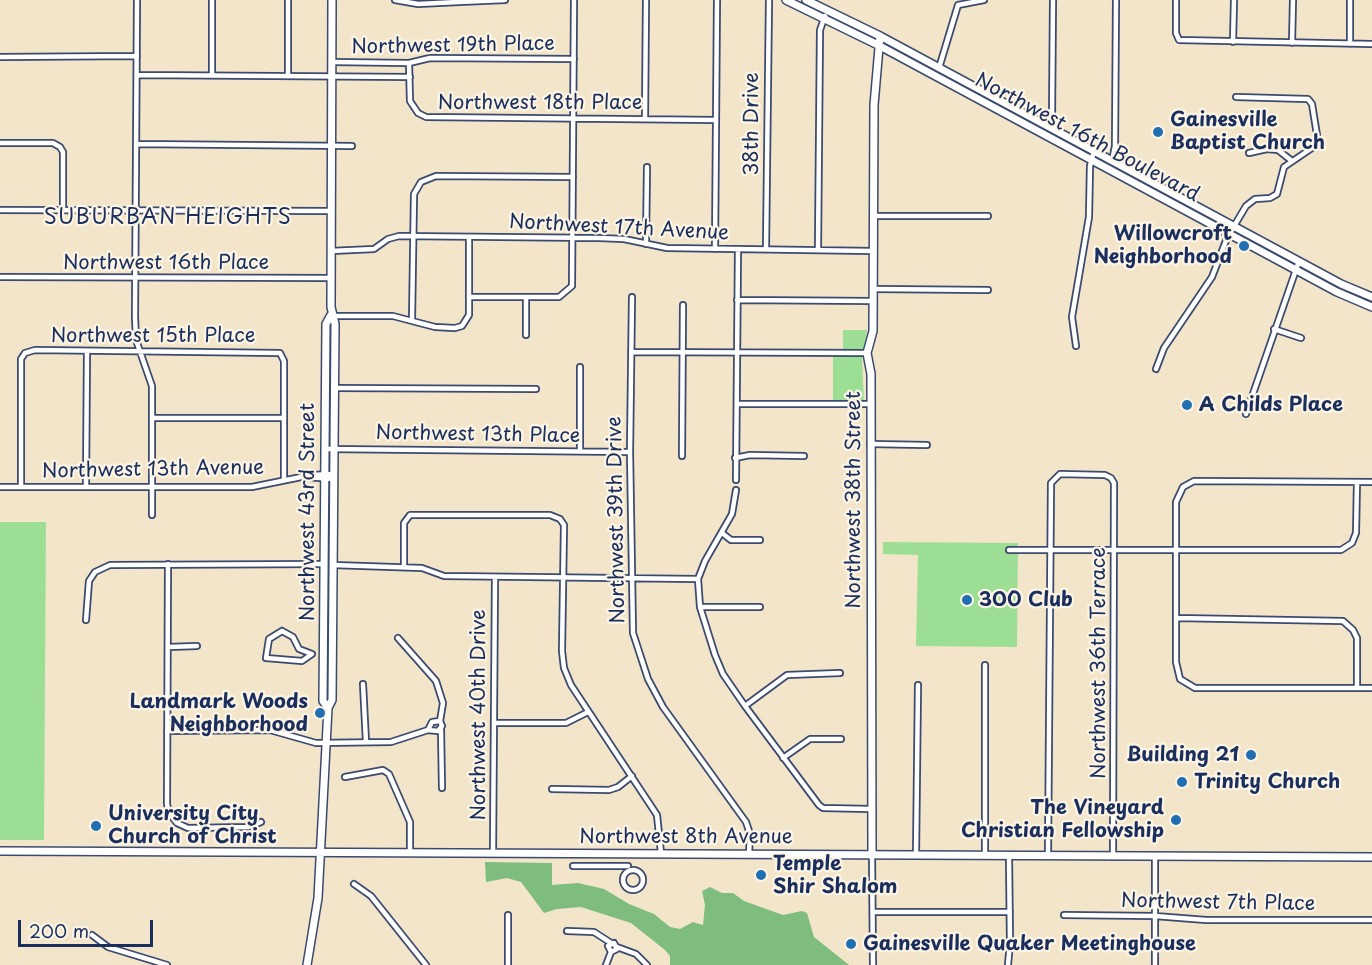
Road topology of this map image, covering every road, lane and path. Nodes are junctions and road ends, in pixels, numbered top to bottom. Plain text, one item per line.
1 (137, 0) edge
2 (212, 0) edge
3 (288, 0) edge
4 (332, 0) edge
5 (395, 0) edge
6 (505, 0) edge
7 (574, 0) edge
8 (646, 0) edge
9 (717, 0) edge
10 (769, 0) edge
11 (786, 0) edge
12 (806, 0) edge
13 (984, 0) edge
14 (1053, 0) edge
15 (1116, 0) edge
16 (1176, 0) edge
17 (1234, 0) edge
18 (1293, 0) edge
19 (1350, 0) edge
20 (460, 1) edge
21 (827, 10) junction
22 (825, 19) junction
23 (880, 36) junction
24 (1233, 42) junction
25 (1292, 43) junction
26 (1350, 44) junction
27 (1372, 44) edge
28 (878, 45) junction
29 (137, 56) junction
30 (0, 57) edge
31 (574, 59) junction
32 (332, 63) junction
33 (409, 63) junction
34 (939, 68) junction
35 (137, 75) junction
36 (212, 75) junction
37 (288, 75) junction
38 (332, 76) junction
39 (935, 76) junction
40 (410, 77) junction
41 (1236, 97) dead end
42 (574, 119) junction
43 (645, 119) junction
44 (716, 120) junction
45 (1047, 125) junction
46 (1043, 133) junction
47 (0, 143) edge
48 (136, 144) junction
49 (332, 144) junction
50 (352, 146) dead end
51 (1094, 151) junction
52 (1249, 153) dead end
53 (1091, 159) junction
54 (1292, 160) junction
55 (1112, 161) junction
56 (647, 166) dead end
57 (573, 177) junction
58 (0, 210) edge
59 (63, 210) junction
60 (136, 211) junction
61 (331, 211) junction
62 (873, 216) junction
63 (988, 216) dead end
64 (1232, 230) junction
65 (414, 237) junction
66 (470, 237) junction
67 (573, 238) junction
68 (646, 244) junction
69 (715, 249) junction
70 (738, 249) junction
71 (766, 249) junction
72 (818, 249) junction
73 (331, 251) junction
74 (873, 251) junction
75 (1299, 261) junction
76 (1294, 270) junction
77 (0, 277) edge
78 (136, 278) junction
79 (331, 278) junction
80 (873, 289) junction
81 (988, 290) dead end
82 (469, 297) junction
83 (526, 297) junction
84 (632, 297) dead end
85 (1372, 297) edge
86 (737, 300) junction
87 (873, 301) junction
88 (683, 305) dead end
89 (1372, 307) edge
90 (331, 315) junction
91 (412, 320) junction
92 (1274, 329) junction
93 (526, 335) dead end
94 (1301, 338) dead end
95 (1076, 346) dead end
96 (140, 350) junction
97 (87, 351) junction
98 (631, 352) junction
99 (683, 352) junction
100 (737, 352) junction
101 (867, 353) junction
102 (580, 367) dead end
103 (1156, 369) dead end
104 (326, 387) junction
105 (334, 388) junction
106 (536, 390) dead end
107 (737, 404) junction
108 (871, 405) junction
109 (1246, 414) dead end
110 (153, 418) junction
111 (284, 418) junction
112 (870, 444) junction
113 (927, 445) dead end
114 (329, 449) junction
115 (580, 451) junction
116 (630, 452) junction
117 (682, 456) dead end
118 (804, 456) dead end
119 (735, 458) junction
120 (329, 476) junction
121 (284, 480) junction
122 (735, 480) dead end
123 (1357, 482) junction
124 (1372, 482) edge
125 (152, 486) junction
126 (0, 487) edge
127 (21, 487) junction
128 (86, 487) junction
129 (736, 490) dead end
130 (153, 514) dead end
131 (722, 533) junction
132 (760, 540) dead end
133 (1009, 550) dead end
134 (1050, 550) junction
135 (1115, 550) junction
136 (1176, 550) junction
137 (168, 564) junction
138 (329, 564) junction
139 (404, 567) junction
140 (495, 577) junction
141 (563, 577) junction
142 (631, 578) junction
143 (698, 579) junction
144 (700, 607) junction
145 (760, 607) dead end
146 (1176, 618) junction
147 (86, 621) dead end
148 (398, 638) dead end
149 (197, 646) dead end
150 (168, 647) junction
151 (312, 654) junction
152 (324, 654) junction
153 (332, 654) junction
154 (985, 665) dead end
155 (840, 673) dead end
156 (363, 684) dead end
157 (918, 684) dead end
158 (1357, 687) junction
159 (1372, 688) edge
160 (745, 706) junction
161 (328, 708) junction
162 (588, 712) junction
163 (440, 721) junction
164 (494, 723) junction
165 (441, 729) junction
166 (167, 730) junction
167 (428, 730) junction
168 (841, 739) dead end
169 (366, 742) junction
170 (327, 743) junction
171 (783, 758) junction
172 (632, 776) junction
173 (345, 777) dead end
174 (442, 788) dead end
175 (552, 789) dead end
176 (871, 809) junction
177 (261, 822) dead end
178 (0, 850) edge
179 (321, 851) junction
180 (410, 852) junction
181 (493, 852) junction
182 (628, 853) junction
183 (661, 854) junction
184 (749, 854) junction
185 (872, 855) junction
186 (916, 855) junction
187 (985, 856) junction
188 (1009, 856) junction
189 (1048, 856) junction
190 (1113, 857) junction
191 (1155, 857) junction
192 (1372, 857) edge
193 (573, 866) dead end
194 (629, 869) junction
195 (354, 884) dead end
196 (873, 912) junction
197 (1010, 912) junction
198 (508, 915) dead end
199 (1064, 915) dead end
200 (1155, 916) junction
201 (1372, 920) edge
202 (567, 931) dead end
203 (92, 935) dead end
204 (610, 943) junction
205 (617, 947) junction
206 (611, 952) junction
207 (167, 965) edge
208 (307, 965) edge
209 (426, 965) edge
210 (508, 965) edge
211 (606, 965) edge
212 (646, 965) edge
213 (873, 965) edge
214 (1008, 965) edge
215 (1155, 965) edge

1 - 29 street
2 - 36 street
3 - 37 street
4 - 32 main road, Northwest 43rd Street
5 - 20 street
6 - 20 street
7 - 31 street
8 - 43 street
9 - 44 street
10 - 71 street, 38th Drive
11 - 22 main road, Northwest 16th Boulevard
12 - 21 main road, Northwest 16th Boulevard
13 - 34 street
14 - 45 street
15 - 55 street
16 - 24 street
17 - 24 street
18 - 25 street
19 - 26 street
21 - 22 street
21 - 23 main road, Northwest 16th Boulevard
22 - 28 main road, Northwest 16th Boulevard
22 - 72 street
23 - 28 main road, Northwest 38th Street
23 - 34 main road, Northwest 16th Boulevard
24 - 25 street
25 - 26 street
26 - 27 street
28 - 39 main road, Northwest 16th Boulevard
28 - 62 main road, Northwest 38th Street
29 - 30 street
29 - 35 street
31 - 33 street, Northwest 19th Place
31 - 42 street
32 - 33 street, Northwest 19th Place
32 - 38 main road, Northwest 43rd Street
33 - 40 street, Northwest 18th Place
34 - 39 street
34 - 45 main road, Northwest 16th Boulevard
35 - 36 street, Northwest 19th Place
35 - 48 street
36 - 37 street, Northwest 19th Place
37 - 38 street, Northwest 19th Place
38 - 40 street, Northwest 19th Place
38 - 49 main road, Northwest 43rd Street
39 - 46 main road, Northwest 16th Boulevard
40 - 42 street, Northwest 18th Place
41 - 54 street
42 - 43 street, Northwest 18th Place
42 - 57 street
43 - 44 street, Northwest 18th Place
44 - 69 street
45 - 46 street
45 - 51 main road, Northwest 16th Boulevard
46 - 53 main road, Northwest 16th Boulevard
47 - 59 street
48 - 49 street
48 - 60 street
49 - 50 street
49 - 61 main road, Northwest 43rd Street
51 - 53 street
51 - 55 main road, Northwest 16th Boulevard
52 - 54 street
53 - 64 main road, Northwest 16th Boulevard
53 - 95 street
54 - 64 street
55 - 64 main road, Northwest 16th Boulevard
56 - 68 street
57 - 65 street
57 - 67 street
58 - 59 street
59 - 60 street
60 - 61 street
60 - 78 street
61 - 73 main road, Northwest 43rd Street
62 - 63 street
62 - 74 main road, Northwest 38th Street
64 - 75 main road, Northwest 16th Boulevard
64 - 76 main road, Northwest 16th Boulevard
64 - 103 street
65 - 66 street, Northwest 17th Avenue
65 - 73 street, Northwest 17th Avenue
65 - 91 street
66 - 67 street, Northwest 17th Avenue
66 - 82 street
67 - 68 street, Northwest 17th Avenue
67 - 83 street
68 - 69 street, Northwest 17th Avenue
69 - 70 street, Northwest 17th Avenue
70 - 71 street, Northwest 17th Avenue
70 - 86 street
71 - 72 street, Northwest 17th Avenue
72 - 74 street, Northwest 17th Avenue
73 - 79 main road, Northwest 43rd Street
74 - 80 main road, Northwest 38th Street
75 - 76 street
75 - 85 main road, Northwest 16th Boulevard
76 - 89 main road, Northwest 16th Boulevard
76 - 92 street
77 - 78 street, Northwest 16th Place
78 - 79 street, Northwest 16th Place
78 - 96 street
79 - 90 main road, Northwest 43rd Street
80 - 81 street
80 - 87 main road, Northwest 38th Street
82 - 83 street
82 - 91 street
83 - 93 street
84 - 98 street, Northwest 39th Drive
86 - 87 street
86 - 100 street
87 - 101 main road, Northwest 38th Street
88 - 99 street
90 - 91 street
90 - 104 main road, Northwest 43rd Street
90 - 105 main road, Northwest 43rd Street
92 - 94 street
92 - 109 street
96 - 97 street, Northwest 15th Place
96 - 110 street
96 - 111 street, Northwest 15th Place
97 - 127 street, Northwest 15th Place
97 - 128 street
98 - 99 street
98 - 116 street, Northwest 39th Drive
99 - 100 street
99 - 117 street
100 - 101 street
100 - 107 street
101 - 108 main road, Northwest 38th Street
102 - 115 street
104 - 105 street
104 - 114 main road, Northwest 43rd Street
105 - 106 street
105 - 114 main road, Northwest 43rd Street
107 - 108 street
107 - 119 street
108 - 112 main road, Northwest 38th Street
110 - 111 street
110 - 125 street
111 - 121 street
112 - 113 street
112 - 176 main road, Northwest 38th Street
114 - 115 street, Northwest 13th Place
114 - 120 main road, Northwest 43rd Street
115 - 116 street, Northwest 13th Place
116 - 142 street, Northwest 39th Drive
118 - 119 street
119 - 122 street
120 - 121 street, Northwest 13th Avenue
120 - 138 main road, Northwest 43rd Street
121 - 125 street, Northwest 13th Avenue
123 - 124 street
123 - 136 street
123 - 136 street
125 - 128 street, Northwest 13th Avenue
125 - 130 street
126 - 127 street, Northwest 13th Avenue
127 - 128 street, Northwest 13th Avenue
129 - 131 street
131 - 132 street
131 - 143 street
133 - 134 street
134 - 135 street
134 - 135 street, Northwest 36th Terrace
134 - 189 street
135 - 136 street
135 - 190 street, Northwest 36th Terrace
136 - 146 street
137 - 138 street
137 - 147 street
137 - 150 street
138 - 139 street
138 - 152 main road, Northwest 43rd Street
138 - 153 main road, Northwest 43rd Street
139 - 140 street
139 - 141 street
140 - 141 street
140 - 164 street, Northwest 40th Drive
141 - 142 street
141 - 162 street
142 - 143 street
142 - 184 street, Northwest 39th Drive
143 - 144 street
144 - 145 street
144 - 160 street
146 - 158 street
146 - 158 street
148 - 163 street
149 - 150 street
150 - 166 street
151 - 151 street
151 - 152 street
152 - 153 street
152 - 161 main road, Northwest 43rd Street
153 - 161 main road, Northwest 43rd Street
154 - 187 street
155 - 160 street
156 - 169 street
157 - 186 street
158 - 159 street
160 - 171 street
161 - 170 main road, Northwest 43rd Street
162 - 164 street
162 - 172 street
163 - 165 street
163 - 167 street
164 - 181 street, Northwest 40th Drive
165 - 167 street
165 - 174 street
166 - 170 street
166 - 177 street
167 - 169 street
168 - 171 street
169 - 170 street
170 - 179 main road, Northwest 43rd Street
171 - 176 street
172 - 175 street
172 - 183 street
173 - 180 street
176 - 185 main road, Northwest 38th Street
178 - 179 main road, Northwest 8th Avenue
179 - 180 main road, Northwest 8th Avenue
179 - 208 main road, Northwest 43rd Street
180 - 181 main road, Northwest 8th Avenue
181 - 182 main road, Northwest 8th Avenue
182 - 183 main road, Northwest 8th Avenue
182 - 194 street
183 - 184 main road, Northwest 8th Avenue
184 - 185 main road, Northwest 8th Avenue
185 - 186 main road, Northwest 8th Avenue
185 - 196 street, Northwest 38th Street
186 - 187 main road, Northwest 8th Avenue
187 - 188 main road, Northwest 8th Avenue
188 - 189 main road, Northwest 8th Avenue
188 - 197 street
189 - 190 main road, Northwest 8th Avenue
190 - 191 main road, Northwest 8th Avenue
191 - 192 main road, Northwest 8th Avenue
191 - 200 street
193 - 194 street
194 - 194 street
195 - 209 street
196 - 197 street
196 - 213 street, Northwest 38th Street
197 - 214 street
198 - 210 street
199 - 200 street, Northwest 7th Place
200 - 201 street, Northwest 7th Place
200 - 215 street
202 - 204 street
203 - 207 street
204 - 205 street
204 - 206 street
205 - 206 street
205 - 212 street
206 - 211 street

